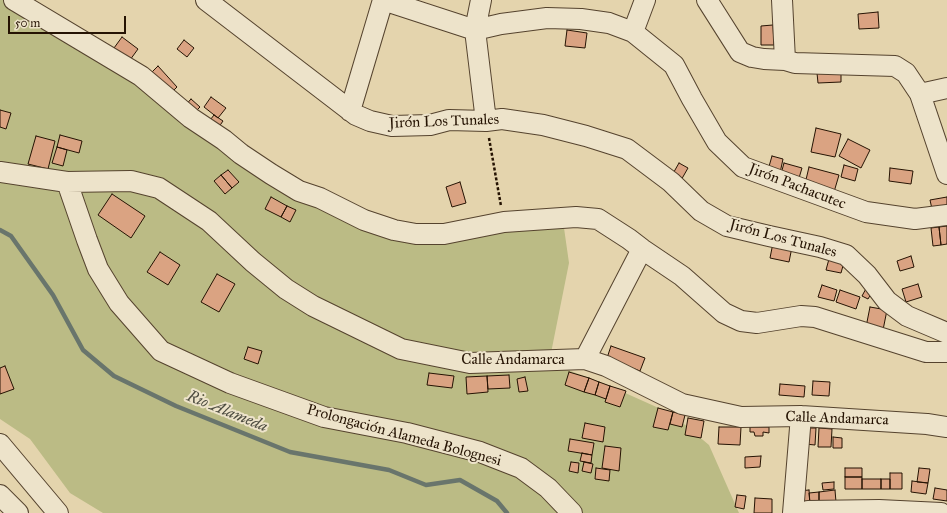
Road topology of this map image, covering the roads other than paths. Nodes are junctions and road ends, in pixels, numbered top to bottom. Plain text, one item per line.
1 (14, 0) edge
2 (206, 0) edge
3 (383, 0) edge
4 (481, 0) edge
5 (645, 0) edge
6 (707, 0) edge
7 (782, 0) edge
8 (475, 30) junction
9 (633, 32) junction
10 (785, 60) junction
11 (947, 88) edge
12 (920, 94) junction
13 (350, 111) junction
14 (486, 121) junction
15 (0, 172) edge
16 (947, 174) edge
17 (67, 182) junction
18 (947, 215) edge
19 (642, 249) junction
20 (947, 332) edge
21 (947, 352) edge
22 (585, 359) junction
23 (801, 416) junction
24 (947, 427) edge
25 (0, 444) edge
26 (0, 495) edge
27 (18, 513) edge
28 (58, 513) edge
29 (572, 513) edge
30 (793, 513) edge
31 (804, 513) edge
32 (941, 513) edge

1 - 19 street
2 - 13 street, Jirón Los Tunales
3 - 8 street
3 - 13 street
4 - 8 street
5 - 9 street
6 - 10 street
7 - 10 street
8 - 9 street, Jirón Pachacutec
8 - 14 street
9 - 18 street, Jirón Pachacutec
10 - 12 street
11 - 12 street
12 - 16 street
13 - 14 street, Jirón Los Tunales
14 - 20 street, Jirón Los Tunales
15 - 17 street, Calle Andamarca
17 - 22 street, Calle Andamarca
17 - 29 street, Prolongación Alameda Bolognesi
19 - 21 street
19 - 22 street
22 - 23 street, Calle Andamarca
23 - 24 street, Calle Andamarca
23 - 30 street
25 - 28 street
26 - 27 street
31 - 32 street

